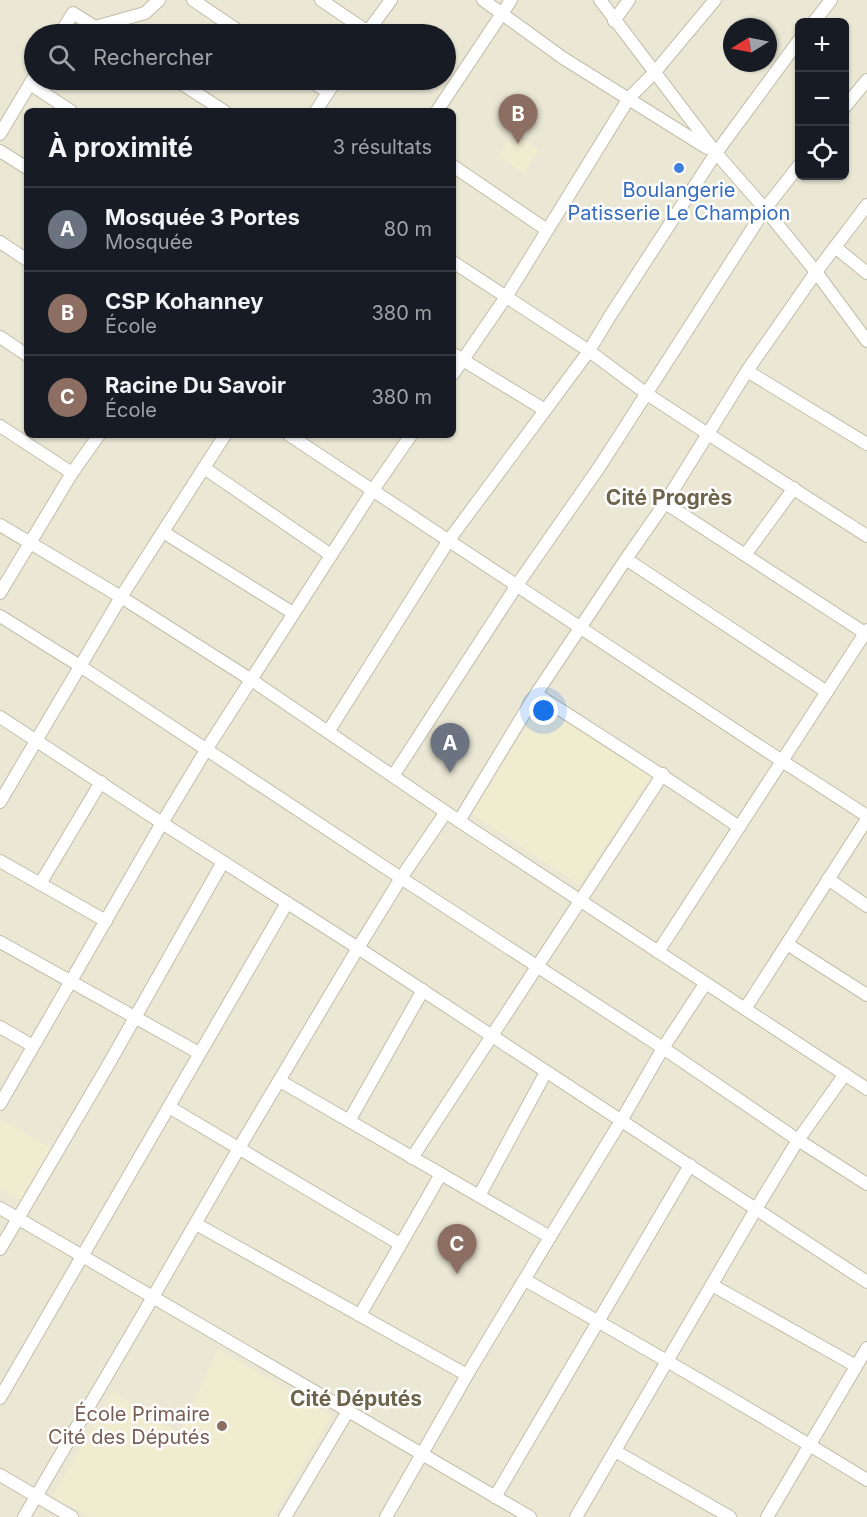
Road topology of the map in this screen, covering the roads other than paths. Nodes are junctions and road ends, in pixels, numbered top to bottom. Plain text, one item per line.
1 (159, 0) edge
2 (193, 0) edge
3 (321, 0) edge
4 (391, 0) edge
5 (483, 0) edge
6 (511, 0) edge
7 (600, 0) edge
8 (629, 0) edge
9 (715, 0) edge
10 (831, 0) edge
11 (502, 14) junction
12 (817, 18) edge
13 (614, 21) junction
14 (66, 24) edge
15 (91, 24) edge
16 (106, 24) edge
17 (228, 24) edge
18 (354, 24) edge
19 (374, 24) edge
20 (795, 46) edge
21 (654, 73) junction
22 (867, 80) edge
23 (456, 83) edge
24 (26, 90) edge
25 (45, 90) edge
26 (191, 90) edge
27 (325, 90) edge
28 (451, 90) edge
29 (328, 92) joint
30 (629, 98) junction
31 (849, 102) edge
32 (67, 108) edge
33 (219, 108) edge
34 (318, 108) edge
35 (439, 108) edge
36 (0, 135) edge
37 (0, 151) edge
38 (716, 153) junction
39 (24, 166) edge
40 (456, 168) edge
41 (795, 170) edge
42 (867, 205) edge
43 (765, 209) junction
44 (547, 230) junction
45 (0, 242) edge
46 (835, 247) junction
47 (24, 258) edge
48 (456, 264) edge
49 (816, 272) junction
50 (867, 273) edge
51 (506, 297) junction
52 (0, 337) edge
53 (867, 341) edge
54 (589, 351) junction
55 (24, 353) edge
56 (458, 357) edge
57 (747, 371) junction
58 (647, 394) junction
59 (545, 410) junction
60 (0, 426) edge
61 (708, 435) junction
62 (97, 438) edge
63 (223, 438) edge
64 (294, 438) edge
65 (409, 438) edge
66 (867, 444) edge
67 (204, 468) junction
68 (72, 473) junction
69 (794, 488) junction
70 (373, 490) junction
71 (665, 503) junction
72 (0, 525) edge
73 (163, 532) junction
74 (867, 536) edge
75 (449, 540) junction
76 (29, 543) junction
77 (331, 555) junction
78 (745, 555) junction
79 (626, 559) junction
80 (517, 585) junction
81 (0, 593) edge
82 (121, 597) junction
83 (293, 613) junction
84 (0, 615) edge
85 (580, 627) junction
86 (866, 632) edge
87 (80, 666) junction
88 (250, 680) junction
89 (826, 692) junction
90 (536, 694) junction
91 (0, 717) edge
92 (328, 732) junction
93 (36, 740) junction
94 (206, 750) junction
95 (782, 761) junction
96 (663, 774) junction
97 (393, 776) junction
98 (101, 782) junction
99 (0, 802) edge
100 (446, 812) junction
101 (867, 818) edge
102 (459, 821) junction
103 (162, 823) junction
104 (739, 827) junction
105 (0, 861) edge
106 (223, 862) junction
107 (401, 878) junction
108 (828, 879) junction
109 (40, 884) junction
110 (580, 900) junction
111 (287, 903) junction
112 (867, 906) edge
113 (106, 921) junction
114 (0, 942) edge
115 (787, 944) junction
116 (358, 948) junction
117 (658, 952) junction
118 (537, 966) junction
119 (71, 982) junction
120 (705, 984) junction
121 (423, 990) junction
122 (867, 995) edge
123 (744, 1009) junction
124 (135, 1017) junction
125 (0, 1027) edge
126 (491, 1036) junction
127 (33, 1046) junction
128 (663, 1048) junction
129 (200, 1053) junction
130 (546, 1072) junction
131 (845, 1074) junction
132 (280, 1081) junction
133 (867, 1089) edge
134 (0, 1104) edge
135 (169, 1107) junction
136 (349, 1121) junction
137 (621, 1121) junction
138 (798, 1140) junction
139 (239, 1148) junction
140 (412, 1158) junction
141 (690, 1165) junction
142 (441, 1174) junction
143 (867, 1184) edge
144 (479, 1196) junction
145 (0, 1208) edge
146 (756, 1209) junction
147 (18, 1218) junction
148 (195, 1224) junction
149 (550, 1237) junction
150 (400, 1244) junction
151 (0, 1249) edge
152 (82, 1256) junction
153 (525, 1280) junction
154 (867, 1282) edge
155 (712, 1285) junction
156 (153, 1297) junction
157 (360, 1316) junction
158 (598, 1321) junction
159 (867, 1348) edge
160 (668, 1361) junction
161 (856, 1366) junction
162 (468, 1375) junction
163 (0, 1398) edge
164 (348, 1411) junction
165 (810, 1445) junction
166 (615, 1451) junction
167 (422, 1454) junction
168 (0, 1475) edge
169 (867, 1480) edge
170 (36, 1496) junction
171 (495, 1497) junction
172 (24, 1517) edge
173 (72, 1517) edge
174 (285, 1517) edge
175 (386, 1517) edge
176 (530, 1517) edge
177 (576, 1517) edge
178 (730, 1517) edge
179 (766, 1517) edge

1 - 16 street
2 - 17 street
3 - 18 street
4 - 19 street
5 - 11 street
6 - 11 street
7 - 13 street
8 - 13 street
9 - 21 street
10 - 12 street
11 - 23 street
11 - 30 street
13 - 21 street
14 - 15 street
20 - 38 street
21 - 30 street
21 - 38 street
22 - 31 street
24 - 36 street
25 - 32 street
26 - 33 street
27 - 29 street
28 - 35 street
29 - 34 street
30 - 38 street
30 - 44 street
37 - 39 street
38 - 43 street
38 - 54 street
40 - 44 street
41 - 43 street
42 - 46 street
43 - 49 street
43 - 58 street
44 - 51 street
45 - 47 street
46 - 49 street
46 - 50 street
48 - 51 street
49 - 53 street
49 - 57 street
51 - 54 street
51 - 56 street
52 - 55 street
54 - 58 street
54 - 59 street
56 - 59 street
57 - 61 street
57 - 66 street
58 - 61 street
58 - 80 street
59 - 75 street
60 - 68 street
61 - 69 street
61 - 71 street
62 - 68 street
63 - 67 street
64 - 70 street
65 - 70 street
67 - 73 street
67 - 77 street
68 - 76 street
69 - 74 street
69 - 78 street
70 - 75 street
70 - 77 street
71 - 78 street
71 - 79 street
72 - 76 street
73 - 82 street
73 - 83 street
75 - 80 street
75 - 92 street
76 - 81 street
76 - 82 street
77 - 83 street
78 - 86 street
79 - 85 street
79 - 89 street
80 - 85 street
80 - 97 street
82 - 87 street
82 - 88 street
83 - 88 street
84 - 87 street
85 - 90 street
85 - 95 street
86 - 89 street
87 - 93 street
87 - 94 street
88 - 92 street
88 - 94 street
89 - 95 street
90 - 96 street
90 - 102 street
91 - 93 street
92 - 97 street
93 - 98 street
93 - 99 street
94 - 103 street
94 - 107 street
95 - 101 street
95 - 104 street
96 - 104 street
96 - 110 street
97 - 100 street
98 - 103 street
98 - 109 street
100 - 102 street
100 - 107 street
101 - 108 street
102 - 110 street
103 - 106 street
103 - 113 street
104 - 117 street
105 - 109 street
106 - 111 street
106 - 124 street
107 - 116 street
107 - 118 street
108 - 112 street
108 - 115 street
109 - 113 street
110 - 117 street
110 - 118 street
111 - 116 street
111 - 129 street
113 - 119 street
114 - 119 street
115 - 122 street
115 - 123 street
116 - 121 street
116 - 132 street
117 - 120 street
118 - 126 street
118 - 128 street
119 - 124 street
119 - 127 street
120 - 123 street
120 - 128 street
121 - 126 street
121 - 136 street
123 - 131 street
124 - 129 street
124 - 147 street
125 - 127 street
126 - 130 street
126 - 140 street
127 - 134 street
128 - 137 street
128 - 138 street
129 - 135 street
130 - 137 street
130 - 144 street
131 - 133 street
131 - 138 street
132 - 136 street
132 - 139 street
135 - 139 street
135 - 152 street
136 - 140 street
137 - 141 street
137 - 149 street
138 - 143 street
138 - 146 street
139 - 148 street
139 - 150 street
140 - 142 street
141 - 146 street
141 - 158 street
142 - 144 street
142 - 150 street
144 - 149 street
145 - 147 street
146 - 154 street
146 - 155 street
147 - 151 street
147 - 152 street
148 - 156 street
148 - 157 street
149 - 153 street
150 - 157 street
152 - 156 street
152 - 163 street
153 - 158 street
153 - 162 street
155 - 160 street
155 - 161 street
156 - 164 street
156 - 170 street
157 - 162 street
158 - 160 street
158 - 171 street
159 - 161 street
160 - 165 street
160 - 166 street
161 - 165 street
162 - 167 street
164 - 167 street
164 - 174 street
165 - 169 street
165 - 179 street
166 - 177 street
166 - 178 street
167 - 171 street
167 - 175 street
168 - 170 street
170 - 172 street
170 - 173 street
171 - 176 street

